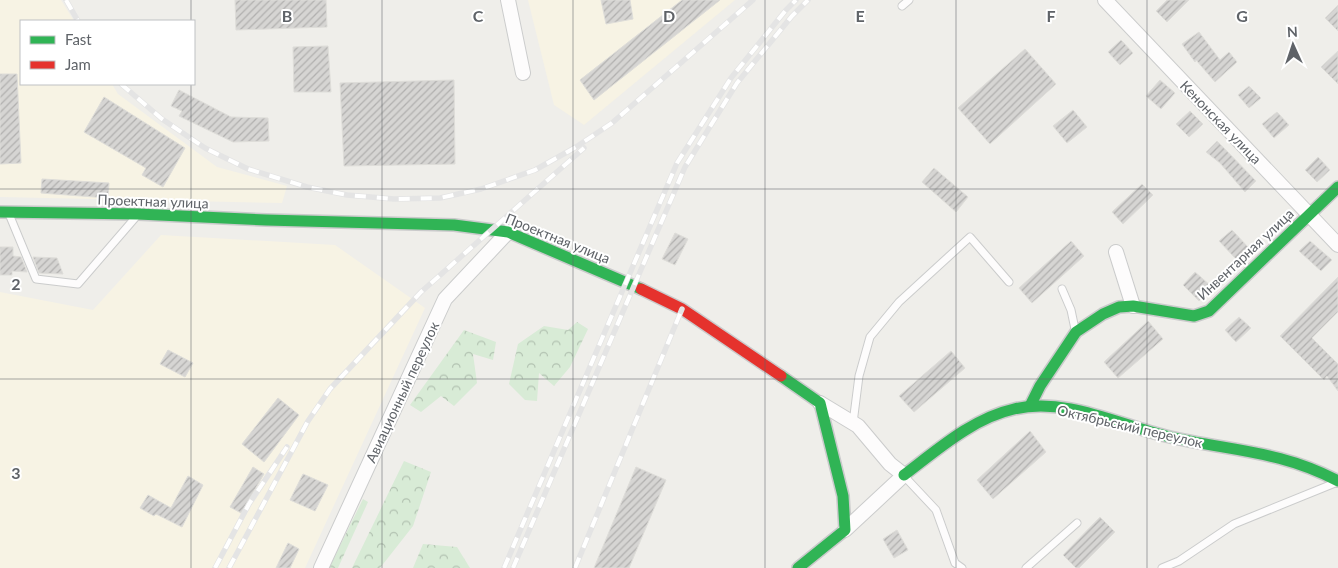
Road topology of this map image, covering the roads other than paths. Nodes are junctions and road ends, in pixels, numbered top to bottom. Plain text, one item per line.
1 (508, 0) edge
2 (909, 0) edge
3 (1105, 0) edge
4 (902, 6) dead end
5 (522, 73) dead end
6 (1338, 187) edge
7 (4, 212) edge
8 (138, 214) junction
9 (1309, 215) junction
10 (508, 232) junction
11 (1338, 244) edge
12 (1116, 252) dead end
13 (1009, 282) dead end
14 (1062, 289) dead end
15 (1133, 306) junction
16 (1076, 332) junction
17 (820, 403) junction
18 (1030, 406) junction
19 (853, 423) junction
20 (904, 474) junction
21 (1338, 482) edge
22 (1077, 523) dead end
23 (845, 530) junction
24 (321, 568) edge
25 (798, 568) edge
26 (962, 568) edge
27 (1026, 568) edge
28 (1162, 568) edge

1 - 5 street
2 - 4 lane
3 - 9 street, Кенонская улица
6 - 9 street, Инвентарная улица
7 - 8 street, Проектная улица
7 - 8 lane
8 - 10 street, Проектная улица
9 - 11 street, Кенонская улица
9 - 15 street, Инвентарная улица
10 - 17 street, Проектная улица
10 - 24 street, Авиационный переулок
12 - 15 street
13 - 19 lane
14 - 16 lane
15 - 16 street, Инвентарная улица
16 - 18 street, Инвентарная улица
17 - 19 street
17 - 23 street
18 - 20 street, Октябрьский переулок
18 - 21 street, Октябрьский переулок
19 - 20 street
20 - 23 street
20 - 26 lane
21 - 28 lane
22 - 27 lane
23 - 25 street

